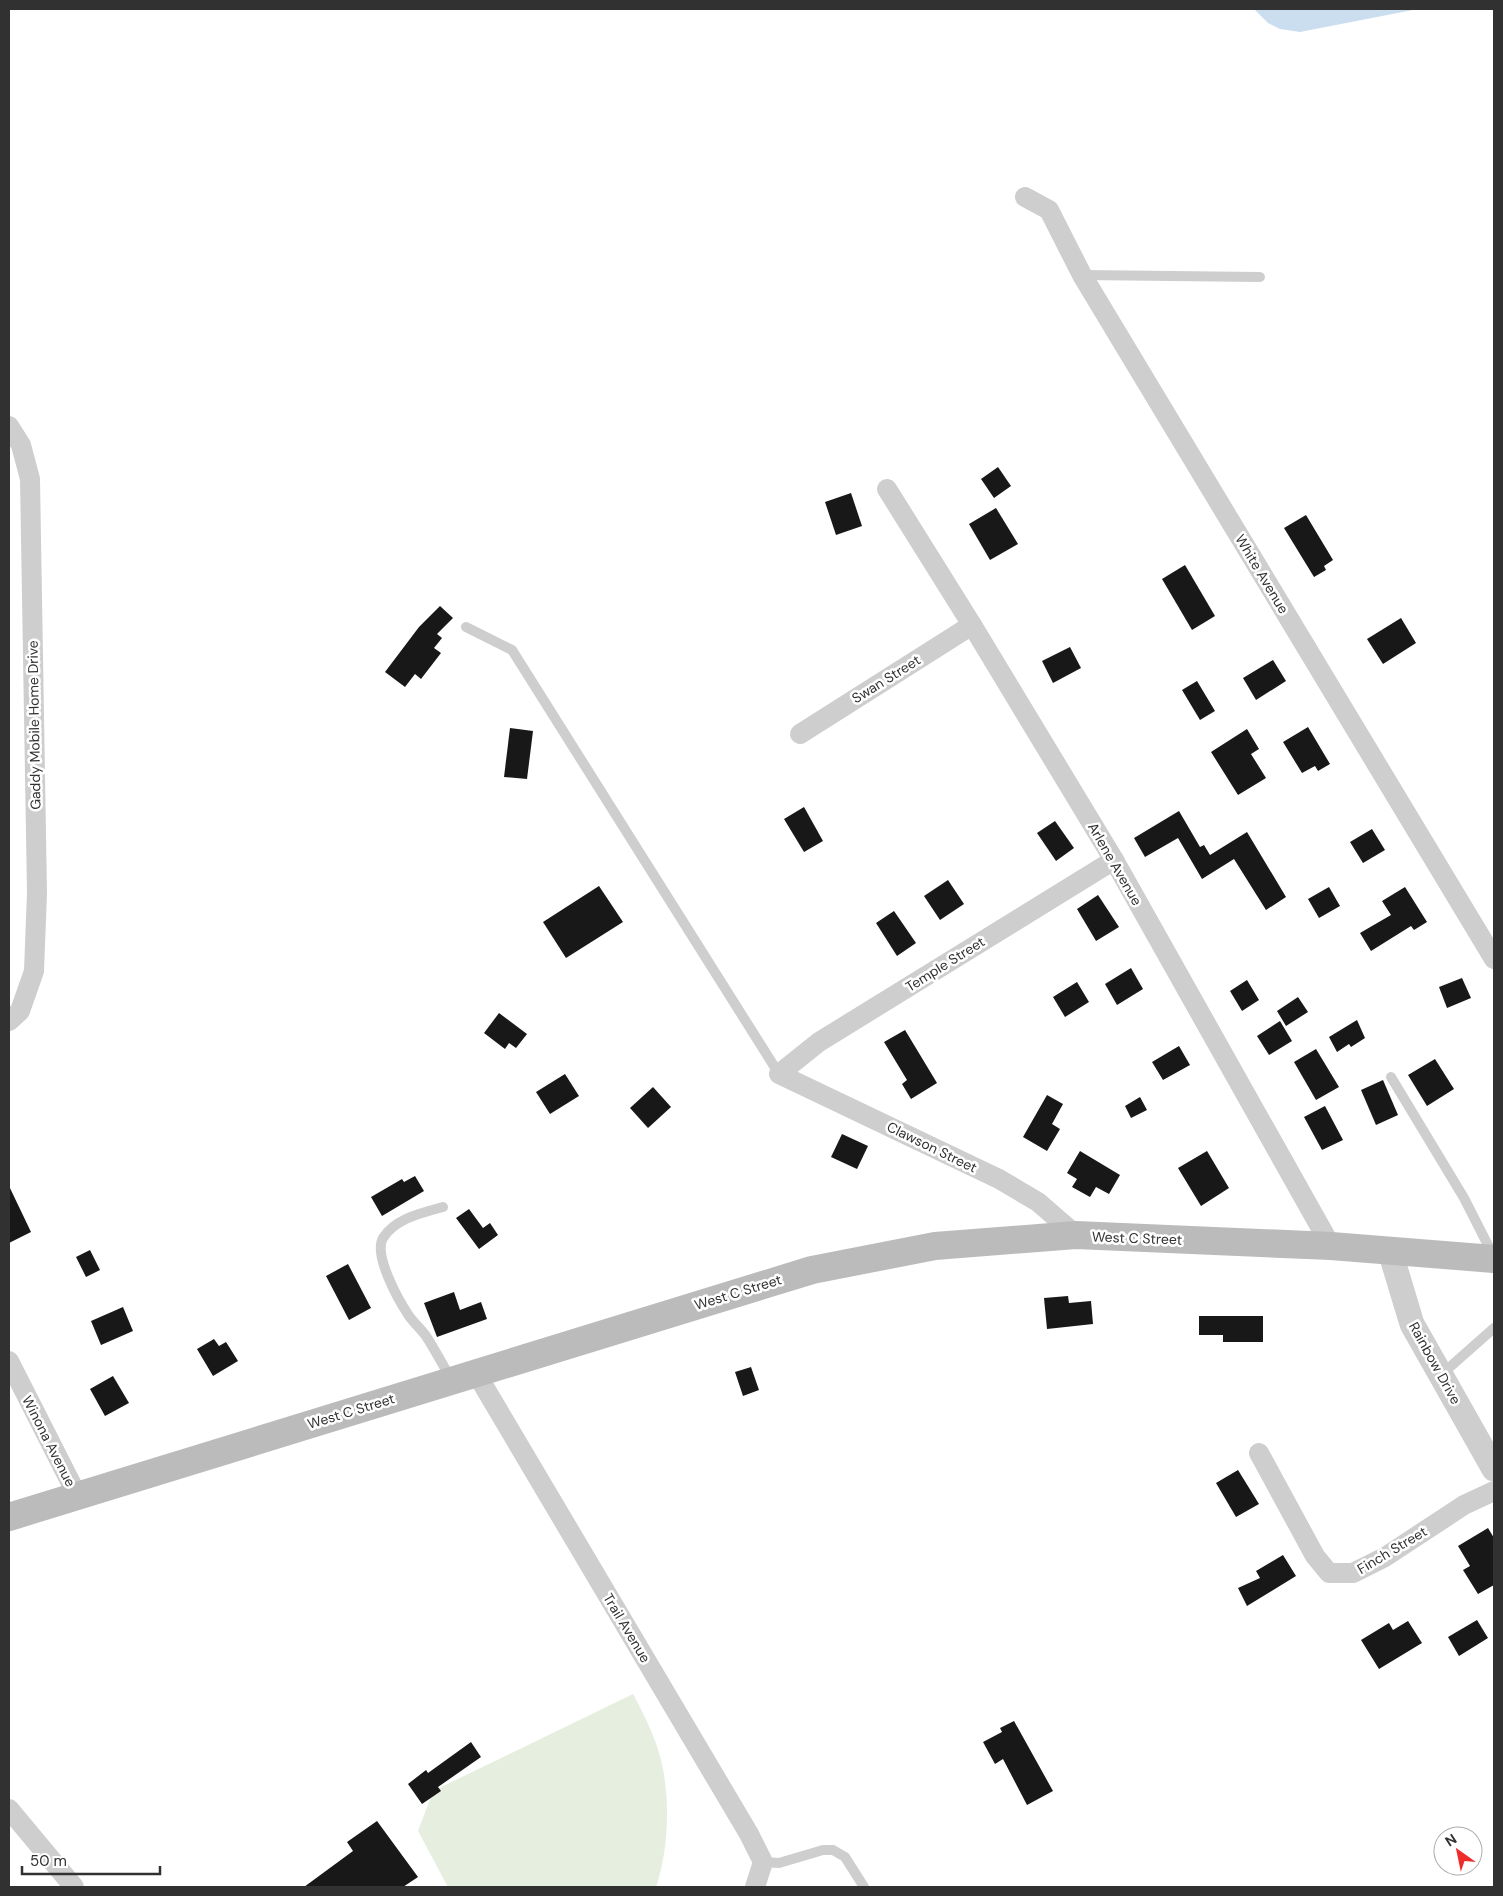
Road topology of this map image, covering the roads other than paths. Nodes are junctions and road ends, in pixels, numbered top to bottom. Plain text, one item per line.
1 (1025, 197) dead end
2 (1082, 276) junction
3 (1260, 277) dead end
4 (9, 426) edge
5 (887, 489) dead end
6 (972, 625) junction
7 (466, 627) dead end
8 (800, 734) dead end
9 (1114, 860) junction
10 (1494, 959) edge
11 (9, 1021) edge
12 (779, 1074) junction
13 (1392, 1077) dead end
14 (443, 1207) dead end
15 (1076, 1235) junction
16 (1331, 1246) junction
17 (1390, 1251) junction
18 (1494, 1258) edge
19 (1494, 1328) edge
20 (9, 1360) edge
21 (1441, 1375) junction
22 (464, 1376) junction
23 (1259, 1453) dead end
24 (1494, 1469) edge
25 (1494, 1491) edge
26 (76, 1495) junction
27 (9, 1517) edge
28 (9, 1809) edge
29 (763, 1862) junction
30 (74, 1887) edge
31 (755, 1887) edge
32 (864, 1887) edge

1 - 2 street, White Avenue
2 - 3 lane
2 - 10 street, White Avenue
4 - 11 street, Gaddy Mobile Home Drive
5 - 6 street, Arlene Avenue
6 - 8 street, Swan Street
6 - 9 street, Arlene Avenue
7 - 12 lane
9 - 12 street, Temple Street
9 - 16 street, Arlene Avenue
12 - 15 street, Clawson Street
13 - 18 lane
14 - 22 lane
15 - 16 main road, West C Street
15 - 22 main road, West C Street
16 - 17 main road, West C Street
17 - 18 main road, West C Street
17 - 21 street, Rainbow Drive
19 - 21 lane
20 - 26 street, Winona Avenue
21 - 24 street, Rainbow Drive
22 - 26 main road, West C Street
22 - 29 street, Trail Avenue
23 - 25 street, Finch Street
26 - 27 main road, West C Street
28 - 30 street
29 - 31 street
29 - 32 lane

